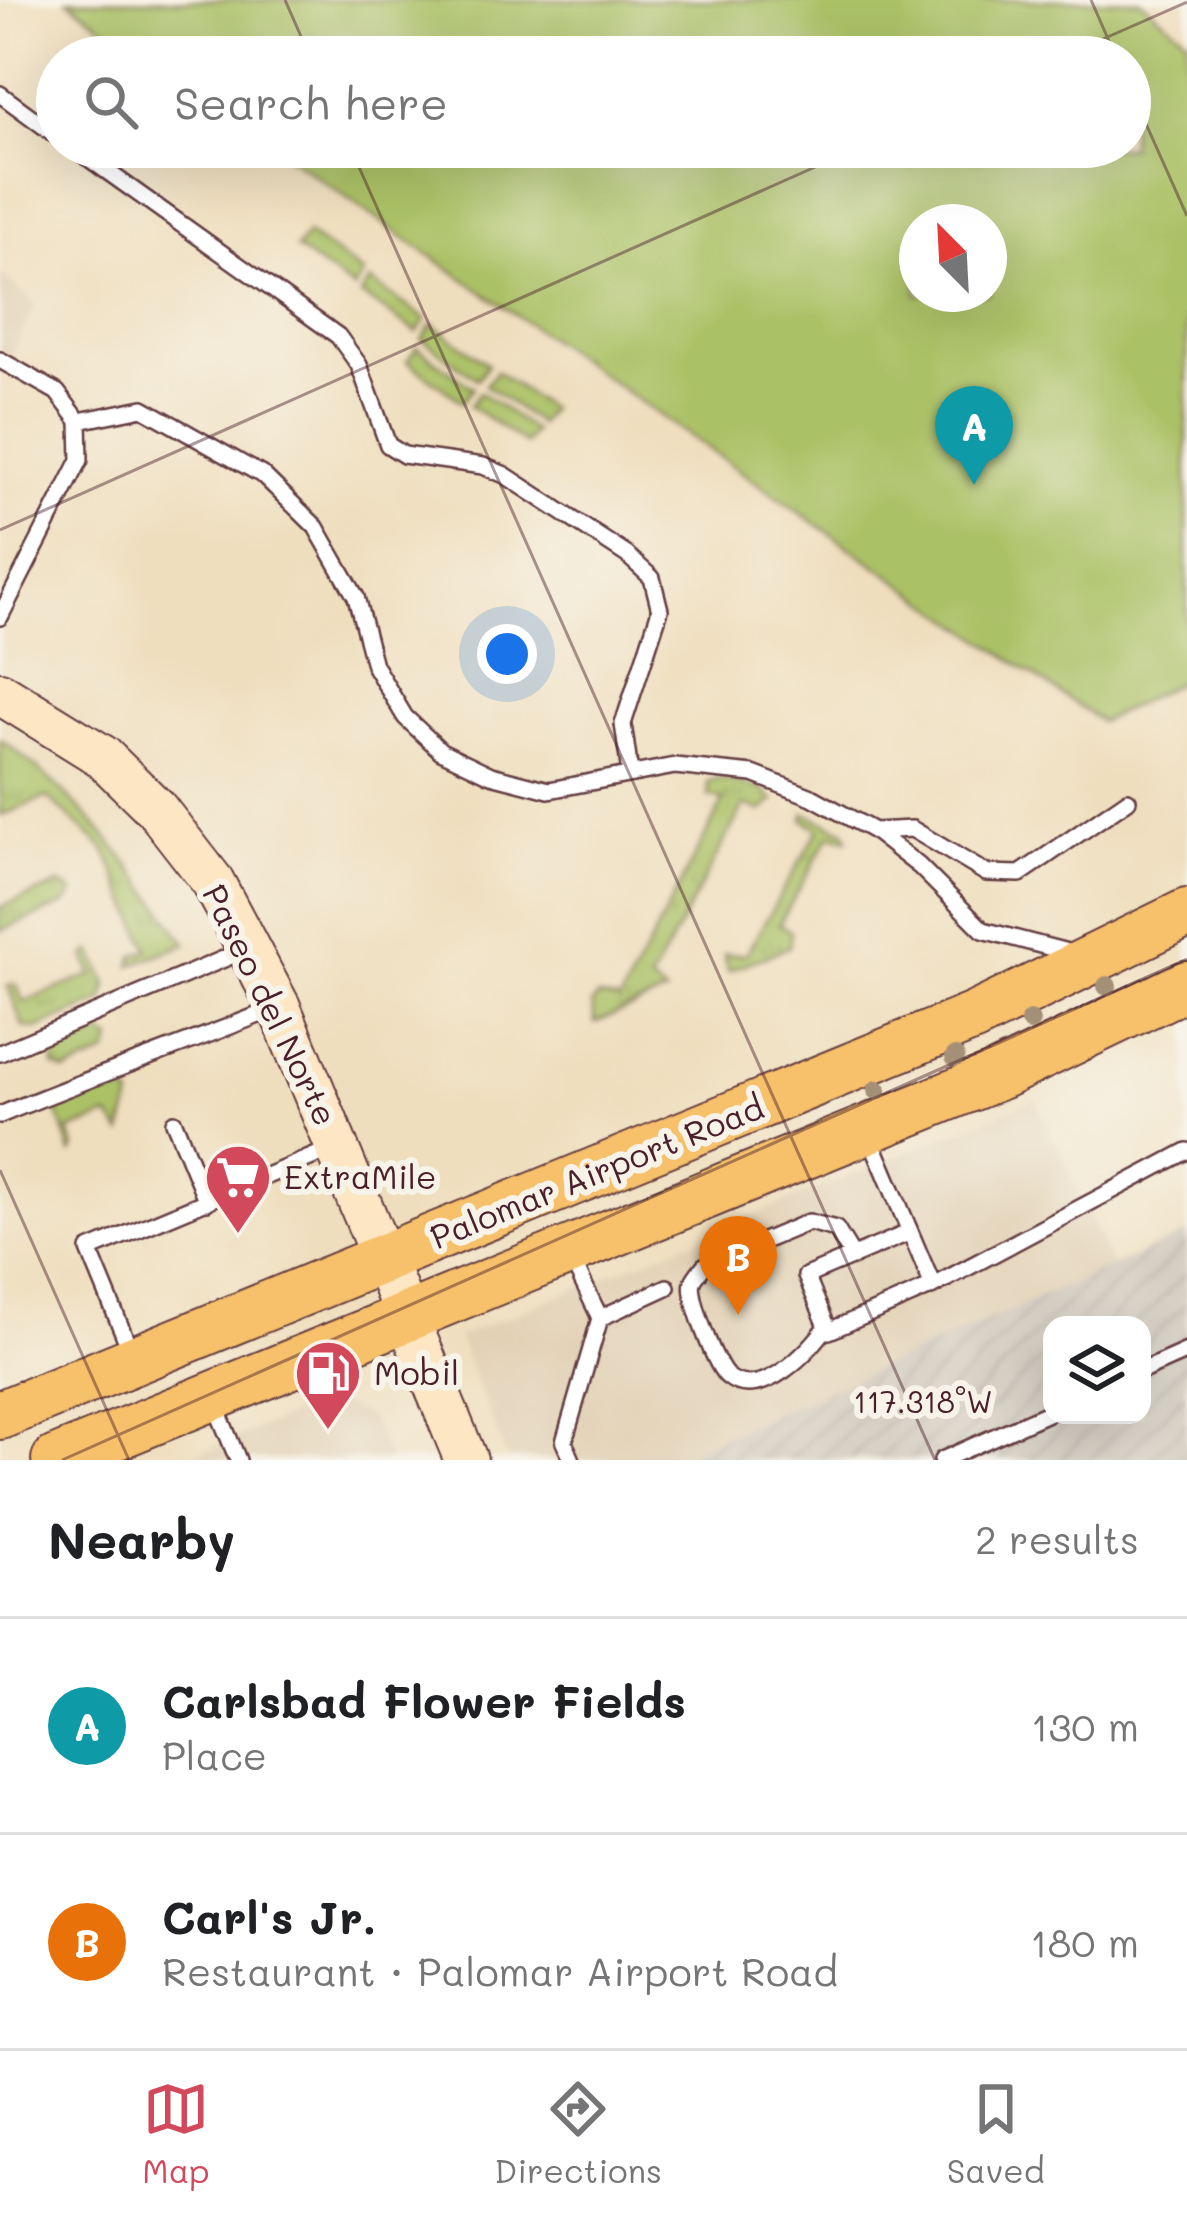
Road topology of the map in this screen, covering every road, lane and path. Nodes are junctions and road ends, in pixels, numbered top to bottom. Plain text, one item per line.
1 (0, 94) edge
2 (36, 121) edge
3 (102, 168) edge
4 (0, 361) edge
5 (79, 421) junction
6 (0, 617) edge
7 (0, 692) edge
8 (630, 773) junction
9 (1127, 800) dead end
10 (874, 830) junction
11 (1187, 913) edge
12 (248, 949) junction
13 (1089, 958) junction
14 (1181, 993) edge
15 (279, 1007) junction
16 (0, 1053) edge
17 (0, 1114) edge
18 (174, 1122) dead end
19 (867, 1129) junction
20 (338, 1146) junction
21 (1187, 1150) edge
22 (207, 1202) junction
23 (908, 1233) junction
24 (568, 1252) junction
25 (853, 1257) junction
26 (385, 1259) junction
27 (933, 1286) junction
28 (667, 1287) dead end
29 (409, 1317) junction
30 (600, 1318) junction
31 (827, 1326) junction
32 (1187, 1351) edge
33 (134, 1361) junction
34 (1151, 1367) edge
35 (212, 1397) junction
36 (0, 1415) edge
37 (1043, 1415) edge
38 (113, 1450) edge
39 (56, 1460) edge
40 (238, 1460) edge
41 (466, 1460) edge
42 (572, 1460) edge
43 (942, 1460) edge

1 - 2 lane
3 - 8 lane
4 - 5 lane
5 - 6 lane
5 - 8 lane
7 - 12 main road, Paseo del Norte
8 - 10 lane
9 - 10 lane
10 - 13 lane
11 - 13 main road, Palomar Airport Road
12 - 15 main road, Paseo del Norte
12 - 16 lane
13 - 26 main road, Palomar Airport Road
14 - 19 main road, Palomar Airport Road
15 - 17 lane
15 - 20 main road, Paseo del Norte
18 - 22 lane
19 - 23 lane
19 - 24 main road, Palomar Airport Road
20 - 22 lane
20 - 26 main road, Paseo del Norte
21 - 27 lane
22 - 33 lane
23 - 25 lane
23 - 27 lane
24 - 29 main road, Palomar Airport Road
24 - 30 lane
25 - 31 lane
25 - 31 lane
26 - 29 main road, Paseo del Norte
26 - 33 main road, Palomar Airport Road
27 - 31 lane
28 - 30 lane
29 - 35 main road, Palomar Airport Road
29 - 41 main road, Paseo del Norte
30 - 42 lane
32 - 34 lane
33 - 36 main road, Palomar Airport Road
35 - 38 main road, Palomar Airport Road
35 - 40 lane
37 - 43 lane
38 - 39 main road, Palomar Airport Road

